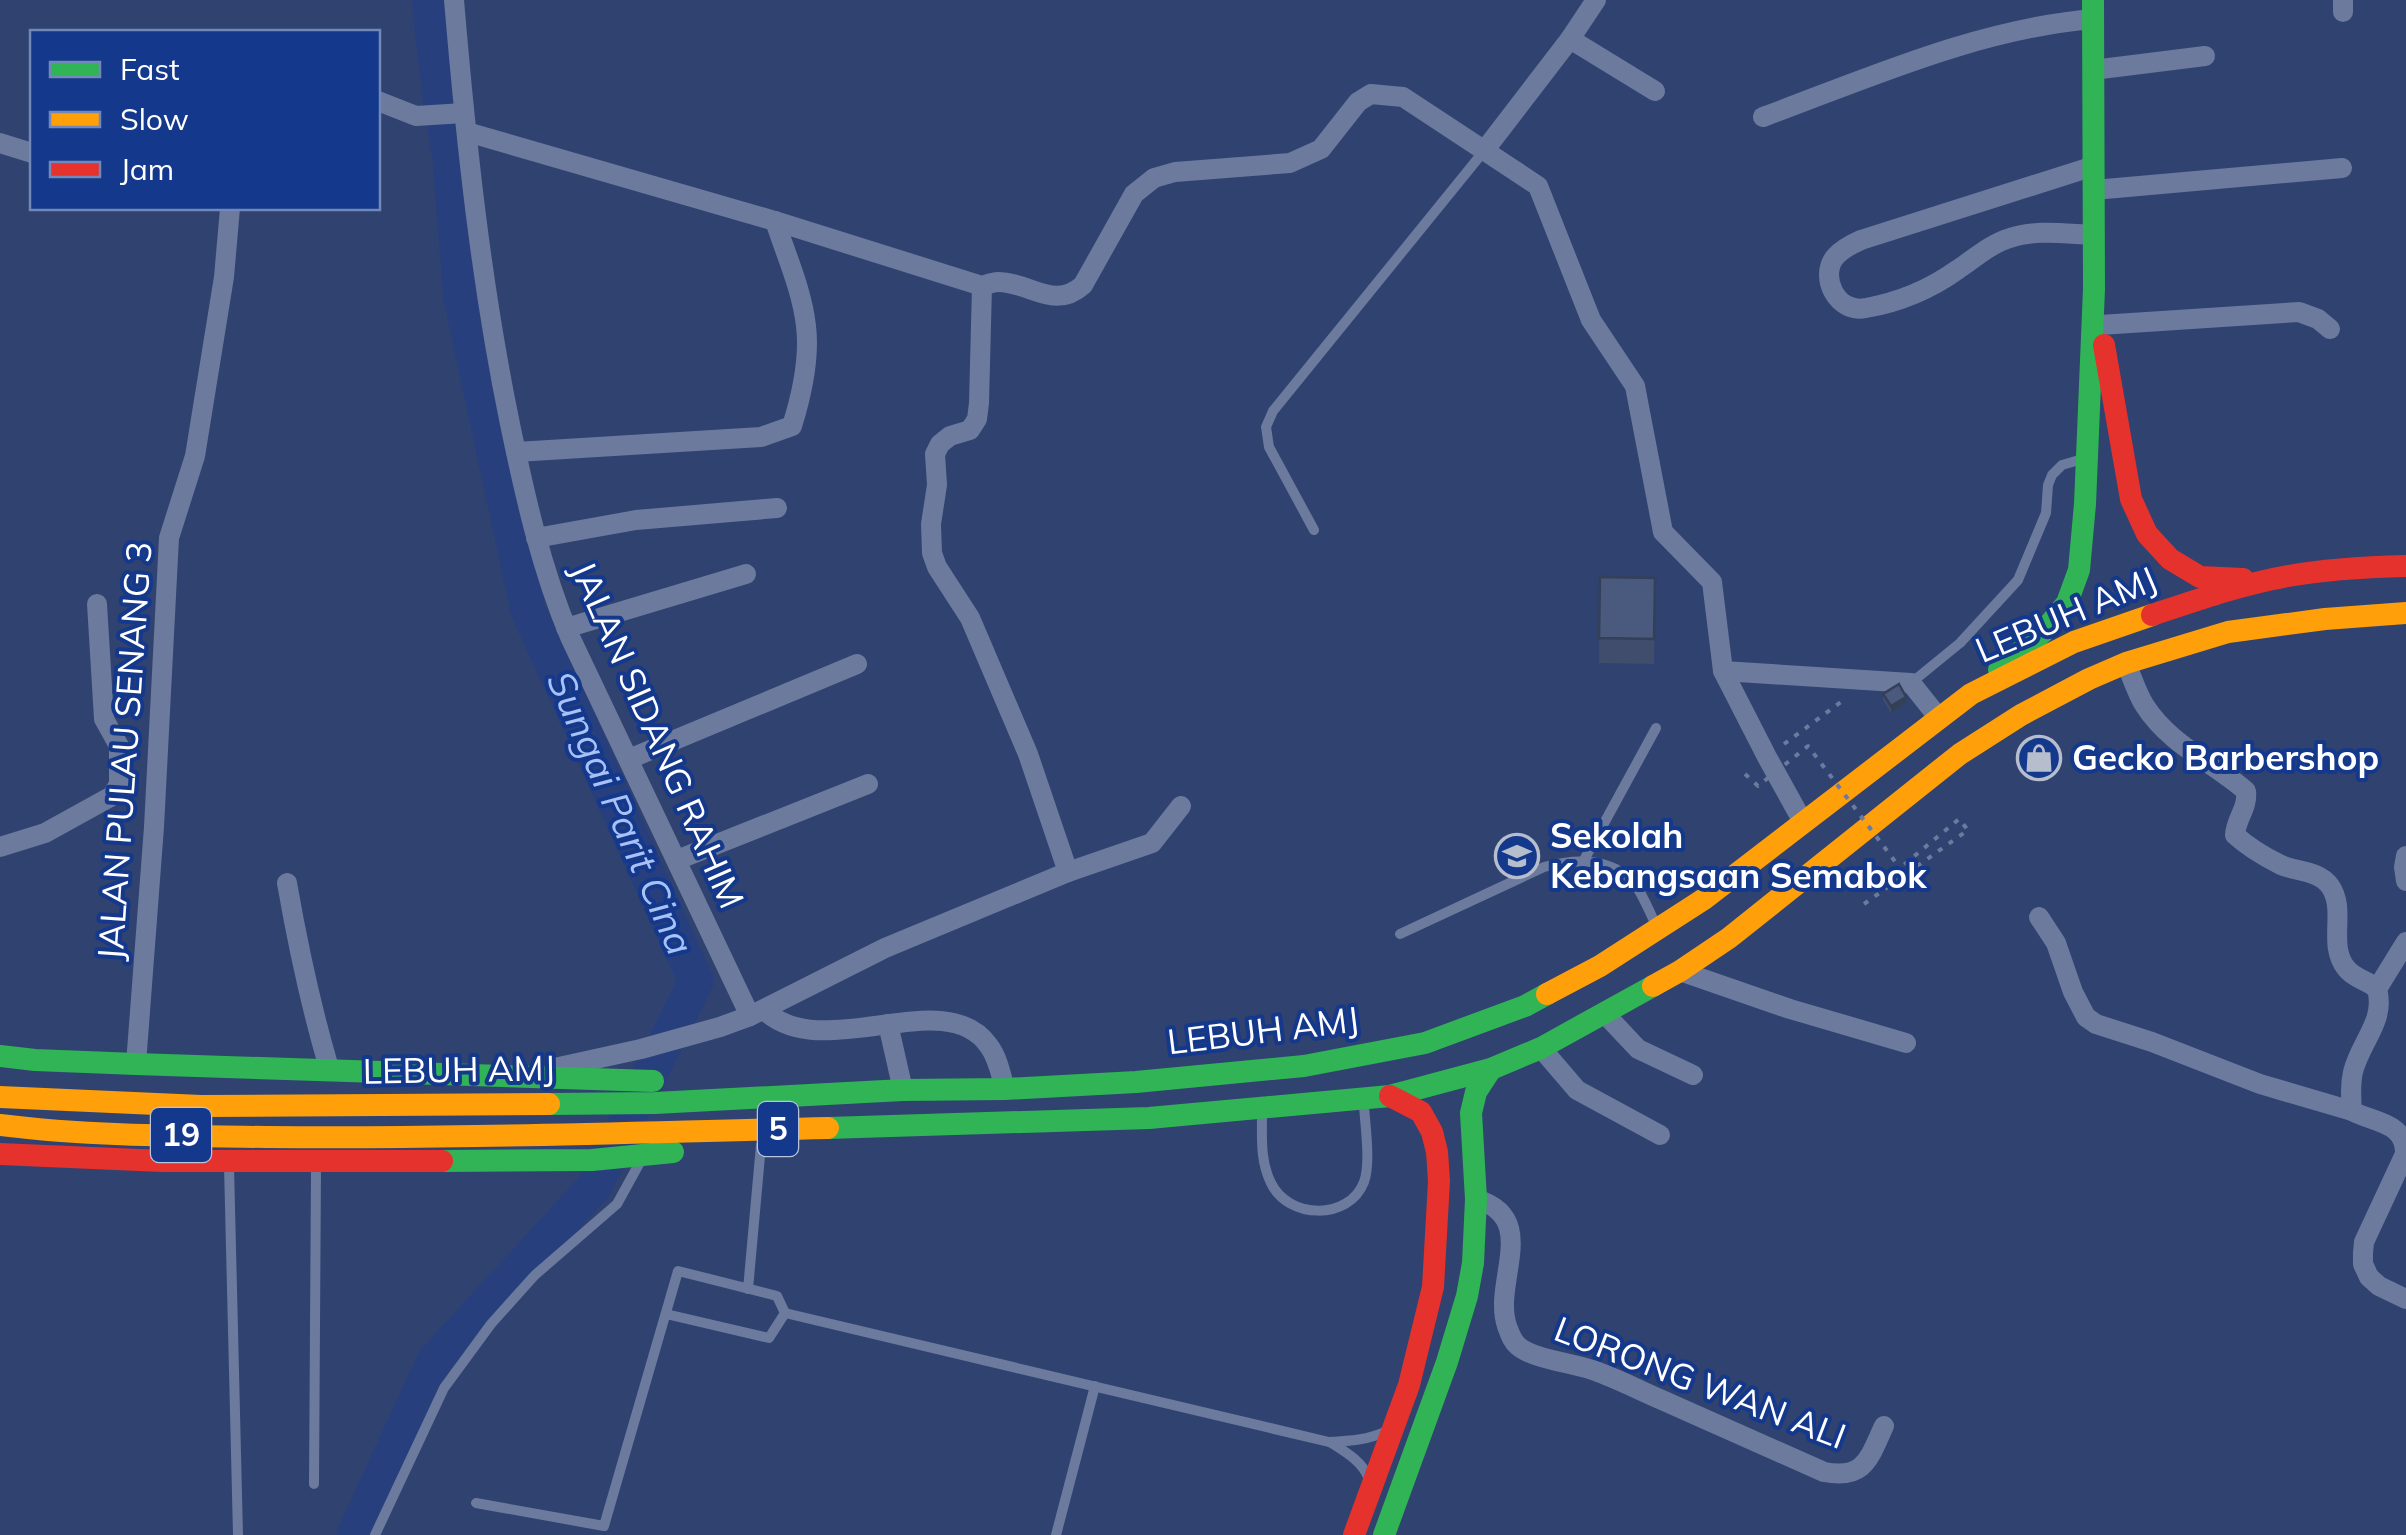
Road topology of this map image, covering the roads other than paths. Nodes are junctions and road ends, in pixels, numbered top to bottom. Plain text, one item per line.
1 (454, 0) edge
2 (1596, 0) edge
3 (2093, 10) edge
4 (1570, 39) junction
5 (2205, 56) dead end
6 (2093, 70) junction
7 (1655, 92) dead end
8 (380, 102) edge
9 (1764, 117) dead end
10 (453, 119) junction
11 (0, 143) edge
12 (1484, 151) junction
13 (30, 152) edge
14 (2094, 166) junction
15 (2342, 168) dead end
16 (2094, 190) junction
17 (230, 210) edge
18 (775, 221) junction
19 (2094, 235) junction
20 (982, 286) junction
21 (2094, 289) junction
22 (2100, 324) junction
23 (2330, 329) dead end
24 (516, 452) junction
25 (2087, 458) junction
26 (777, 508) dead end
27 (1314, 530) dead end
28 (536, 538) junction
29 (2406, 566) edge
30 (746, 574) dead end
31 (2286, 576) junction
32 (97, 604) dead end
33 (2406, 613) edge
34 (566, 628) junction
35 (856, 664) dead end
36 (2126, 664) junction
37 (1724, 671) junction
38 (1911, 684) junction
39 (1971, 694) junction
40 (1938, 717) junction
41 (1656, 728) dead end
42 (629, 759) junction
43 (868, 784) dead end
44 (1181, 806) dead end
45 (1803, 822) junction
46 (0, 847) edge
47 (2406, 856) edge
48 (676, 860) junction
49 (1584, 860) junction
50 (1068, 872) junction
51 (2406, 880) edge
52 (287, 883) dead end
53 (2040, 917) dead end
54 (1658, 930) junction
55 (1400, 934) dead end
56 (2406, 942) edge
57 (1680, 970) junction
58 (2378, 989) junction
59 (757, 1013) junction
60 (1605, 1014) junction
61 (888, 1024) junction
62 (1906, 1043) dead end
63 (1541, 1048) junction
64 (0, 1056) edge
65 (136, 1064) junction
66 (329, 1068) junction
67 (1490, 1068) junction
68 (520, 1075) junction
69 (1693, 1075) dead end
70 (1005, 1089) junction
71 (903, 1090) junction
72 (1390, 1096) junction
73 (0, 1097) edge
74 (1364, 1098) junction
75 (655, 1103) joint
76 (1262, 1108) junction
77 (2352, 1112) junction
78 (0, 1125) edge
79 (915, 1126) junction
80 (1660, 1135) dead end
81 (760, 1146) junction
82 (636, 1148) junction
83 (0, 1152) edge
84 (229, 1162) junction
85 (316, 1162) junction
86 (1476, 1199) junction
87 (748, 1289) junction
88 (2406, 1299) edge
89 (785, 1313) junction
90 (666, 1314) junction
91 (1094, 1386) junction
92 (1884, 1426) dead end
93 (1393, 1428) junction
94 (1329, 1442) junction
95 (314, 1484) dead end
96 (1372, 1486) junction
97 (476, 1503) dead end
98 (238, 1535) edge
99 (375, 1535) edge
100 (1056, 1535) edge
101 (1354, 1535) edge
102 (1384, 1535) edge

1 - 10 street, JALAN SIDANG RAHIM
2 - 4 street
3 - 6 main road
3 - 9 street
4 - 7 street
4 - 12 street
5 - 6 street
6 - 14 main road
8 - 10 street
10 - 18 street
10 - 24 street, JALAN SIDANG RAHIM
11 - 13 street
12 - 20 street
12 - 27 lane
12 - 37 street
14 - 16 main road
14 - 19 street
15 - 16 street
16 - 19 main road
17 - 65 street, JALAN PULAU SENANG 3
18 - 20 street
18 - 24 street
19 - 21 main road
20 - 50 street
21 - 22 main road
21 - 25 main road
22 - 23 street
22 - 31 main road
24 - 28 street, JALAN SIDANG RAHIM
25 - 38 lane
25 - 39 main road
26 - 28 street
28 - 34 street, JALAN SIDANG RAHIM
29 - 31 main road, LEBUH AMJ / 5
30 - 34 street
31 - 39 main road, LEBUH AMJ / 5
32 - 46 street
33 - 36 main road, LEBUH AMJ / 5
34 - 42 street, JALAN SIDANG RAHIM
35 - 42 street
36 - 57 main road, LEBUH AMJ / 5
36 - 58 street
37 - 38 street
37 - 45 street
38 - 40 street
39 - 40 main road, LEBUH AMJ / 5
40 - 45 main road, LEBUH AMJ / 5
41 - 49 lane
42 - 48 street, JALAN SIDANG RAHIM
43 - 48 street
44 - 50 street
45 - 54 main road, LEBUH AMJ / 5
47 - 51 street
48 - 59 street, JALAN SIDANG RAHIM
49 - 54 lane
49 - 55 lane
50 - 59 street
52 - 66 street
53 - 77 street
54 - 70 main road, LEBUH AMJ / 5
56 - 58 street
57 - 60 main road, LEBUH AMJ / 5
57 - 62 street
58 - 77 street
59 - 61 street
59 - 68 street
60 - 63 main road, LEBUH AMJ / 5
60 - 69 street
61 - 70 street
61 - 71 street
63 - 67 main road, LEBUH AMJ / 5
63 - 80 street
64 - 65 main road
65 - 66 main road
66 - 68 main road
67 - 72 main road, LEBUH AMJ / 5
67 - 86 main road
68 - 71 main road
70 - 71 main road, LEBUH AMJ / 5
71 - 75 main road, LEBUH AMJ / 5
72 - 74 main road, LEBUH AMJ / 5
72 - 93 main road
73 - 75 main road, LEBUH AMJ / 19
74 - 76 main road, LEBUH AMJ / 5
74 - 76 lane
76 - 79 main road, LEBUH AMJ / 5
77 - 88 street
78 - 82 main road, LEBUH AMJ / 19
79 - 81 main road
79 - 82 main road, LEBUH AMJ / 5
81 - 82 main road
81 - 87 lane
82 - 85 main road
82 - 99 lane
83 - 84 main road
84 - 85 main road
84 - 98 lane
85 - 95 lane
86 - 92 street, LORONG WAN ALI
86 - 102 main road
87 - 89 lane
87 - 90 lane
89 - 90 lane
89 - 91 lane
90 - 97 lane
91 - 94 lane
91 - 100 lane
93 - 94 lane
93 - 96 main road
94 - 96 lane
96 - 101 main road

